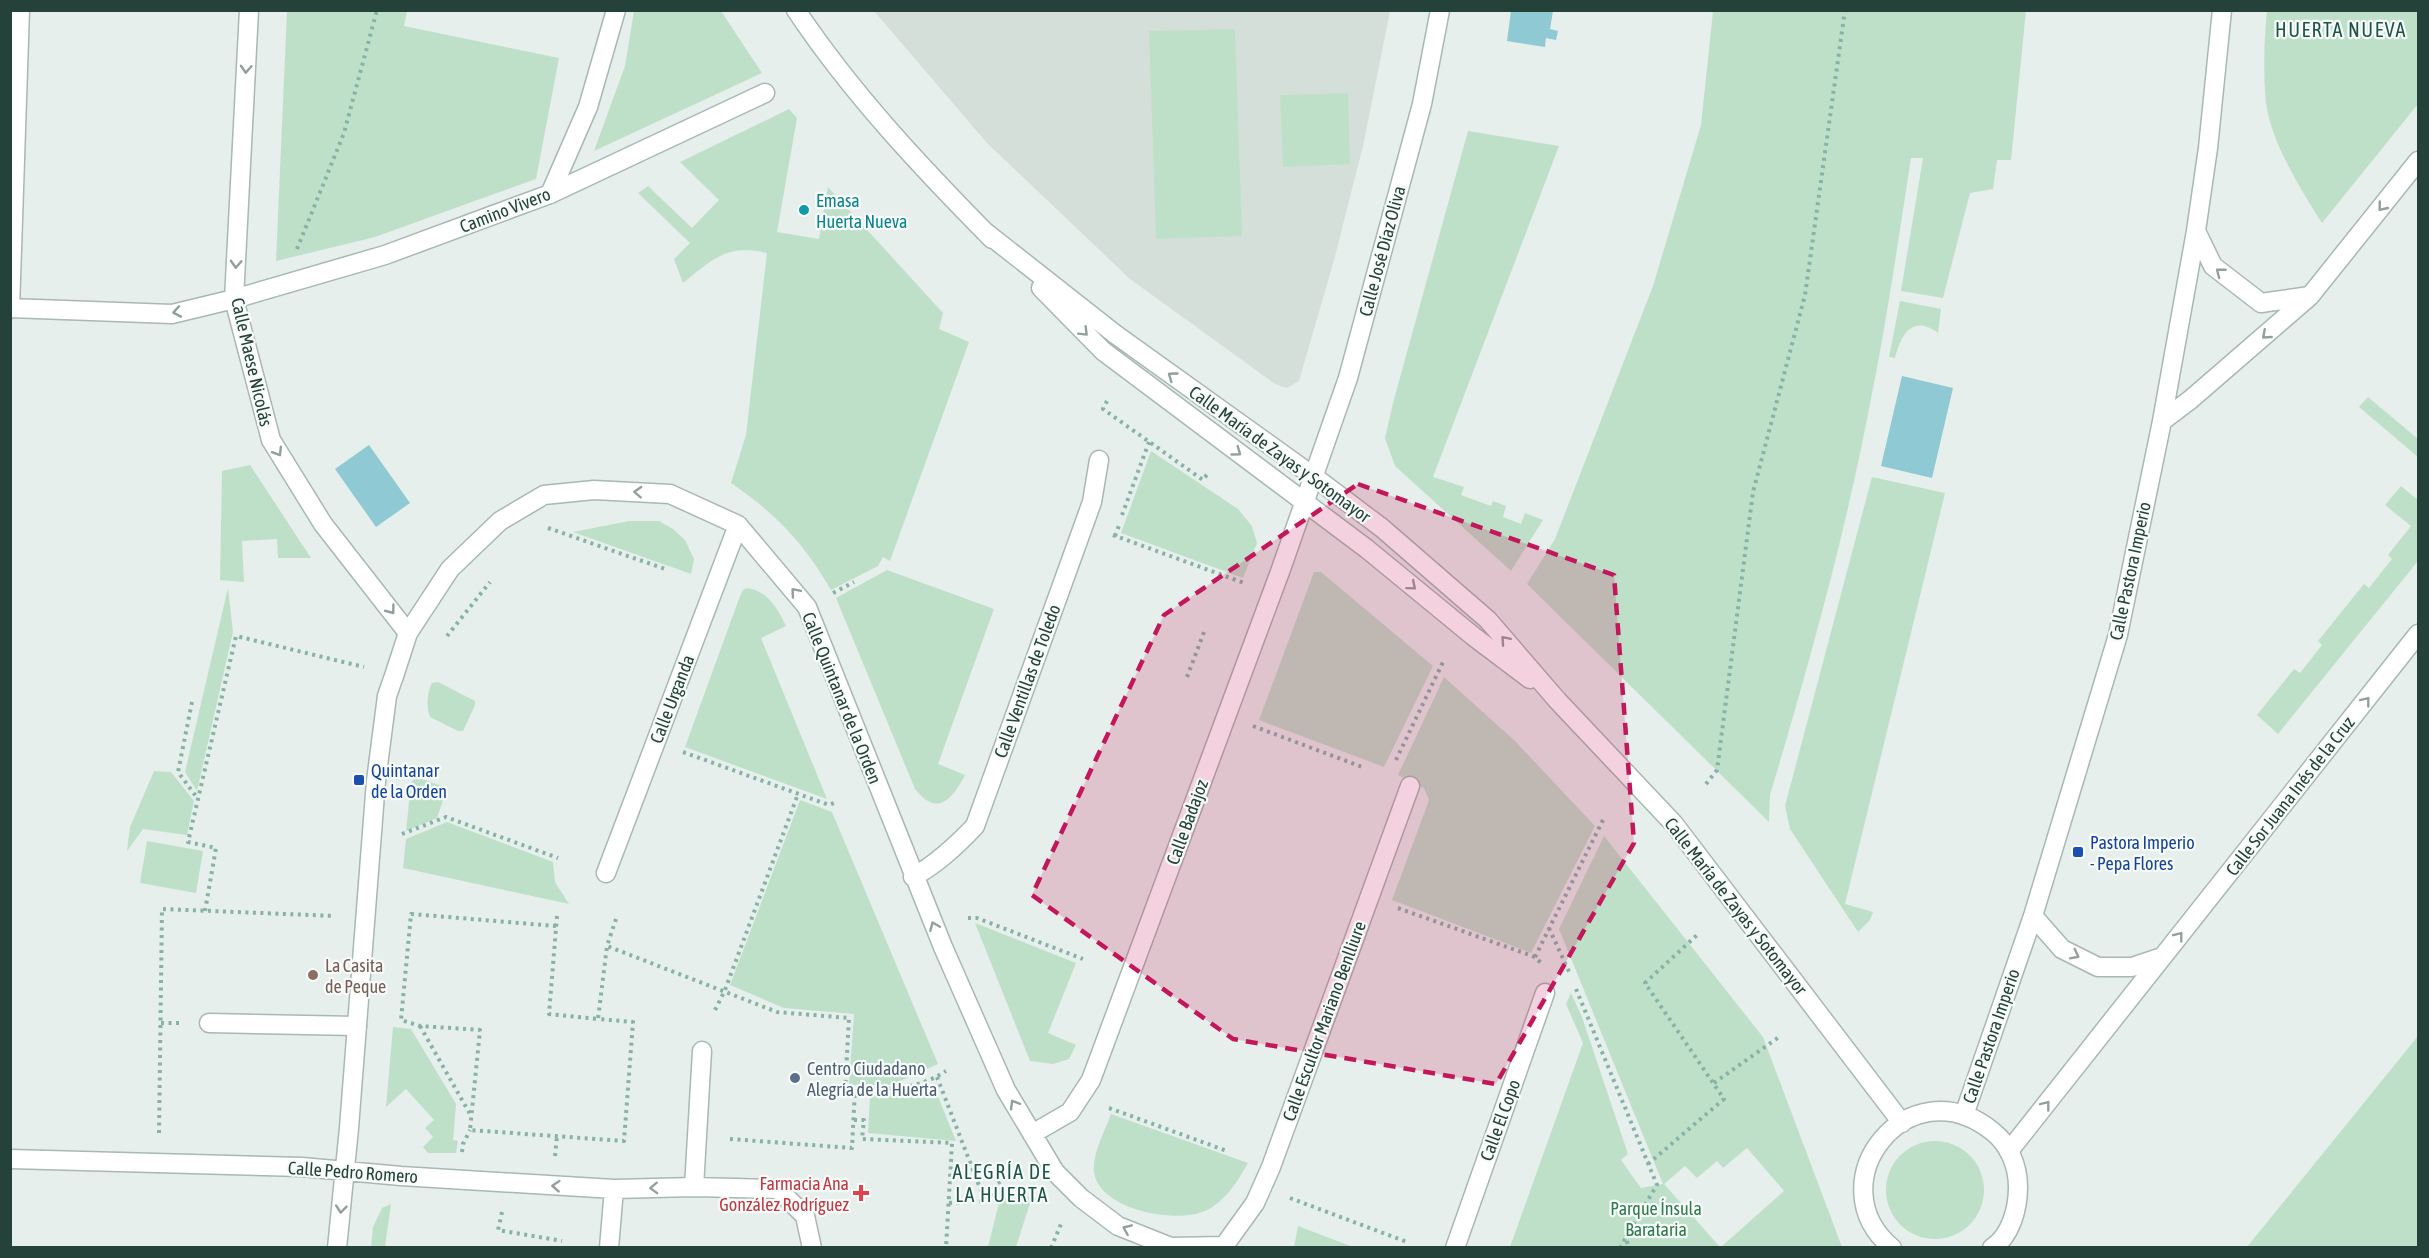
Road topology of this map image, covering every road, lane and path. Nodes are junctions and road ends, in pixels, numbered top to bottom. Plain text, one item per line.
1 (20, 10) edge
2 (249, 10) edge
3 (376, 10) edge
4 (616, 10) edge
5 (796, 10) edge
6 (1440, 10) edge
7 (1845, 10) edge
8 (2222, 10) edge
9 (765, 93) dead end
10 (2418, 162) edge
11 (550, 194) junction
12 (984, 231) junction
13 (2196, 231) junction
14 (283, 283) junction
15 (2310, 296) junction
16 (234, 299) junction
17 (10, 309) edge
18 (1107, 401) dead end
19 (2162, 421) junction
20 (1149, 442) junction
21 (1100, 459) dead end
22 (1208, 473) dead end
23 (1309, 488) junction
24 (738, 525) junction
25 (548, 528) dead end
26 (1115, 536) dead end
27 (1121, 538) dead end
28 (665, 569) dead end
29 (490, 582) dead end
30 (854, 582) dead end
31 (1248, 584) dead end
32 (833, 593) dead end
33 (1204, 632) dead end
34 (408, 633) junction
35 (2418, 634) edge
36 (447, 636) dead end
37 (1443, 662) dead end
38 (364, 667) dead end
39 (1188, 677) dead end
40 (1557, 700) junction
41 (192, 702) dead end
42 (1255, 727) dead end
43 (679, 750) dead end
44 (1393, 765) dead end
45 (1365, 768) dead end
46 (1706, 784) dead end
47 (1410, 786) dead end
48 (798, 794) junction
49 (198, 799) junction
50 (834, 803) dead end
51 (1603, 820) dead end
52 (402, 834) dead end
53 (558, 858) dead end
54 (606, 873) dead end
55 (913, 877) junction
56 (1393, 907) dead end
57 (205, 911) junction
58 (337, 916) dead end
59 (557, 916) dead end
60 (2033, 916) junction
61 (968, 918) dead end
62 (616, 919) dead end
63 (556, 926) junction
64 (1550, 928) junction
65 (1697, 935) dead end
66 (607, 946) junction
67 (2162, 957) junction
68 (1083, 959) dead end
69 (725, 990) junction
70 (1545, 993) dead end
71 (715, 1010) dead end
72 (598, 1019) junction
73 (209, 1023) dead end
74 (357, 1026) junction
75 (420, 1026) junction
76 (1779, 1037) dead end
77 (702, 1051) dead end
78 (946, 1071) dead end
79 (937, 1077) junction
80 (1714, 1083) junction
81 (855, 1089) junction
82 (1109, 1108) dead end
83 (1964, 1114) junction
84 (471, 1115) junction
85 (854, 1120) junction
86 (1902, 1123) junction
87 (470, 1130) junction
88 (1032, 1134) junction
89 (557, 1136) junction
90 (159, 1137) dead end
91 (730, 1139) dead end
92 (463, 1144) dead end
93 (555, 1150) dead end
94 (1227, 1151) dead end
95 (2009, 1151) junction
96 (10, 1159) edge
97 (1648, 1164) junction
98 (345, 1171) junction
99 (1020, 1171) dead end
100 (694, 1187) junction
101 (614, 1189) junction
102 (1289, 1198) dead end
103 (985, 1201) junction
104 (503, 1203) dead end
105 (949, 1203) junction
106 (1061, 1224) dead end
107 (1625, 1238) junction
108 (562, 1241) dead end
109 (1407, 1242) dead end
110 (1887, 1245) edge
111 (1996, 1246) edge
112 (1224, 1247) edge
113 (336, 1248) edge
114 (609, 1248) edge
115 (812, 1248) edge
116 (946, 1248) edge
117 (1051, 1248) edge
118 (1455, 1248) edge
119 (1620, 1248) edge
120 (1630, 1248) edge

1 - 17 street
2 -> 16 street, Calle Maese Nicolás
3 - 14 path
4 - 11 street
5 - 12 street, Calle María de Zayas y Sotomayor
6 - 23 street, Calle José Díaz Oliva
7 - 46 path
8 - 13 street, Calle Pastora Imperio
9 - 11 street, Camino Vivero
10 -> 15 street
11 - 14 street, Camino Vivero
23 -> 12 street, Calle María de Zayas y Sotomayor
12 -> 23 street, Calle María de Zayas y Sotomayor
15 -> 13 street
13 - 19 street, Calle Pastora Imperio
14 - 16 street, Camino Vivero
15 -> 19 street
16 -> 17 street, Camino Vivero
16 -> 34 street, Calle Maese Nicolás
18 - 20 path
19 - 60 street, Calle Pastora Imperio
20 - 22 path
20 - 26 path
21 - 55 street, Calle Ventillas de Toledo
23 -> 40 street, Calle María de Zayas y Sotomayor
40 -> 23 street, Calle María de Zayas y Sotomayor
23 - 88 street, Calle Badajoz
24 -> 34 street, Calle Quintanar de la Orden
24 - 54 street, Calle Urganda
55 -> 24 street, Calle Quintanar de la Orden
25 - 28 path
27 - 31 path
29 - 36 path
30 - 32 path
33 - 39 path
34 - 74 street, Calle Quintanar de la Orden
67 -> 35 street, Calle Sor Juana Inés de la Cruz
37 - 44 path
38 - 49 path
40 - 86 street, Calle María de Zayas y Sotomayor
41 - 49 path
42 - 45 path
43 - 48 path
47 - 112 street, Calle Escultor Mariano Benlliure
48 - 50 path
48 - 69 path
49 - 57 path
51 - 64 path
52 - 53 path
88 -> 55 street, Calle Quintanar de la Orden
56 - 64 path
57 - 58 path
57 - 90 path
59 - 63 path
60 -> 67 street
60 - 83 street, Calle Pastora Imperio
61 - 68 path
62 - 66 path
63 - 72 path
63 - 75 path
64 - 97 path
65 - 80 path
66 - 69 path
66 - 72 path
95 -> 67 street, Calle Sor Juana Inés de la Cruz
69 - 71 path
69 - 81 path
70 - 118 street, Calle El Copo
72 - 89 path
73 - 74 street
74 - 98 street, Calle Quintanar de la Orden
75 - 84 path
75 - 84 path
76 - 80 path
77 - 100 street
78 - 79 path
79 - 81 path
79 - 103 path
80 - 97 path
81 - 85 path
82 - 94 path
83 - 86 street
83 - 95 street
84 - 87 path
85 - 91 path
85 - 105 path
86 - 110 street
87 - 89 path
87 - 92 path
112 -> 88 street, Calle Quintanar de la Orden
89 - 93 path
95 - 111 street
96 - 98 street, Calle Pedro Romero
97 - 107 path
101 -> 98 street, Calle Pedro Romero
98 -> 113 street, Calle Quintanar de la Orden
99 - 103 path
100 -> 101 street, Calle Pedro Romero
100 - 115 street, Calle Pedro Romero
101 - 114 street
102 - 109 path
103 - 105 path
104 - 108 path
105 - 116 path
106 - 117 path
107 - 119 path
107 - 120 path

